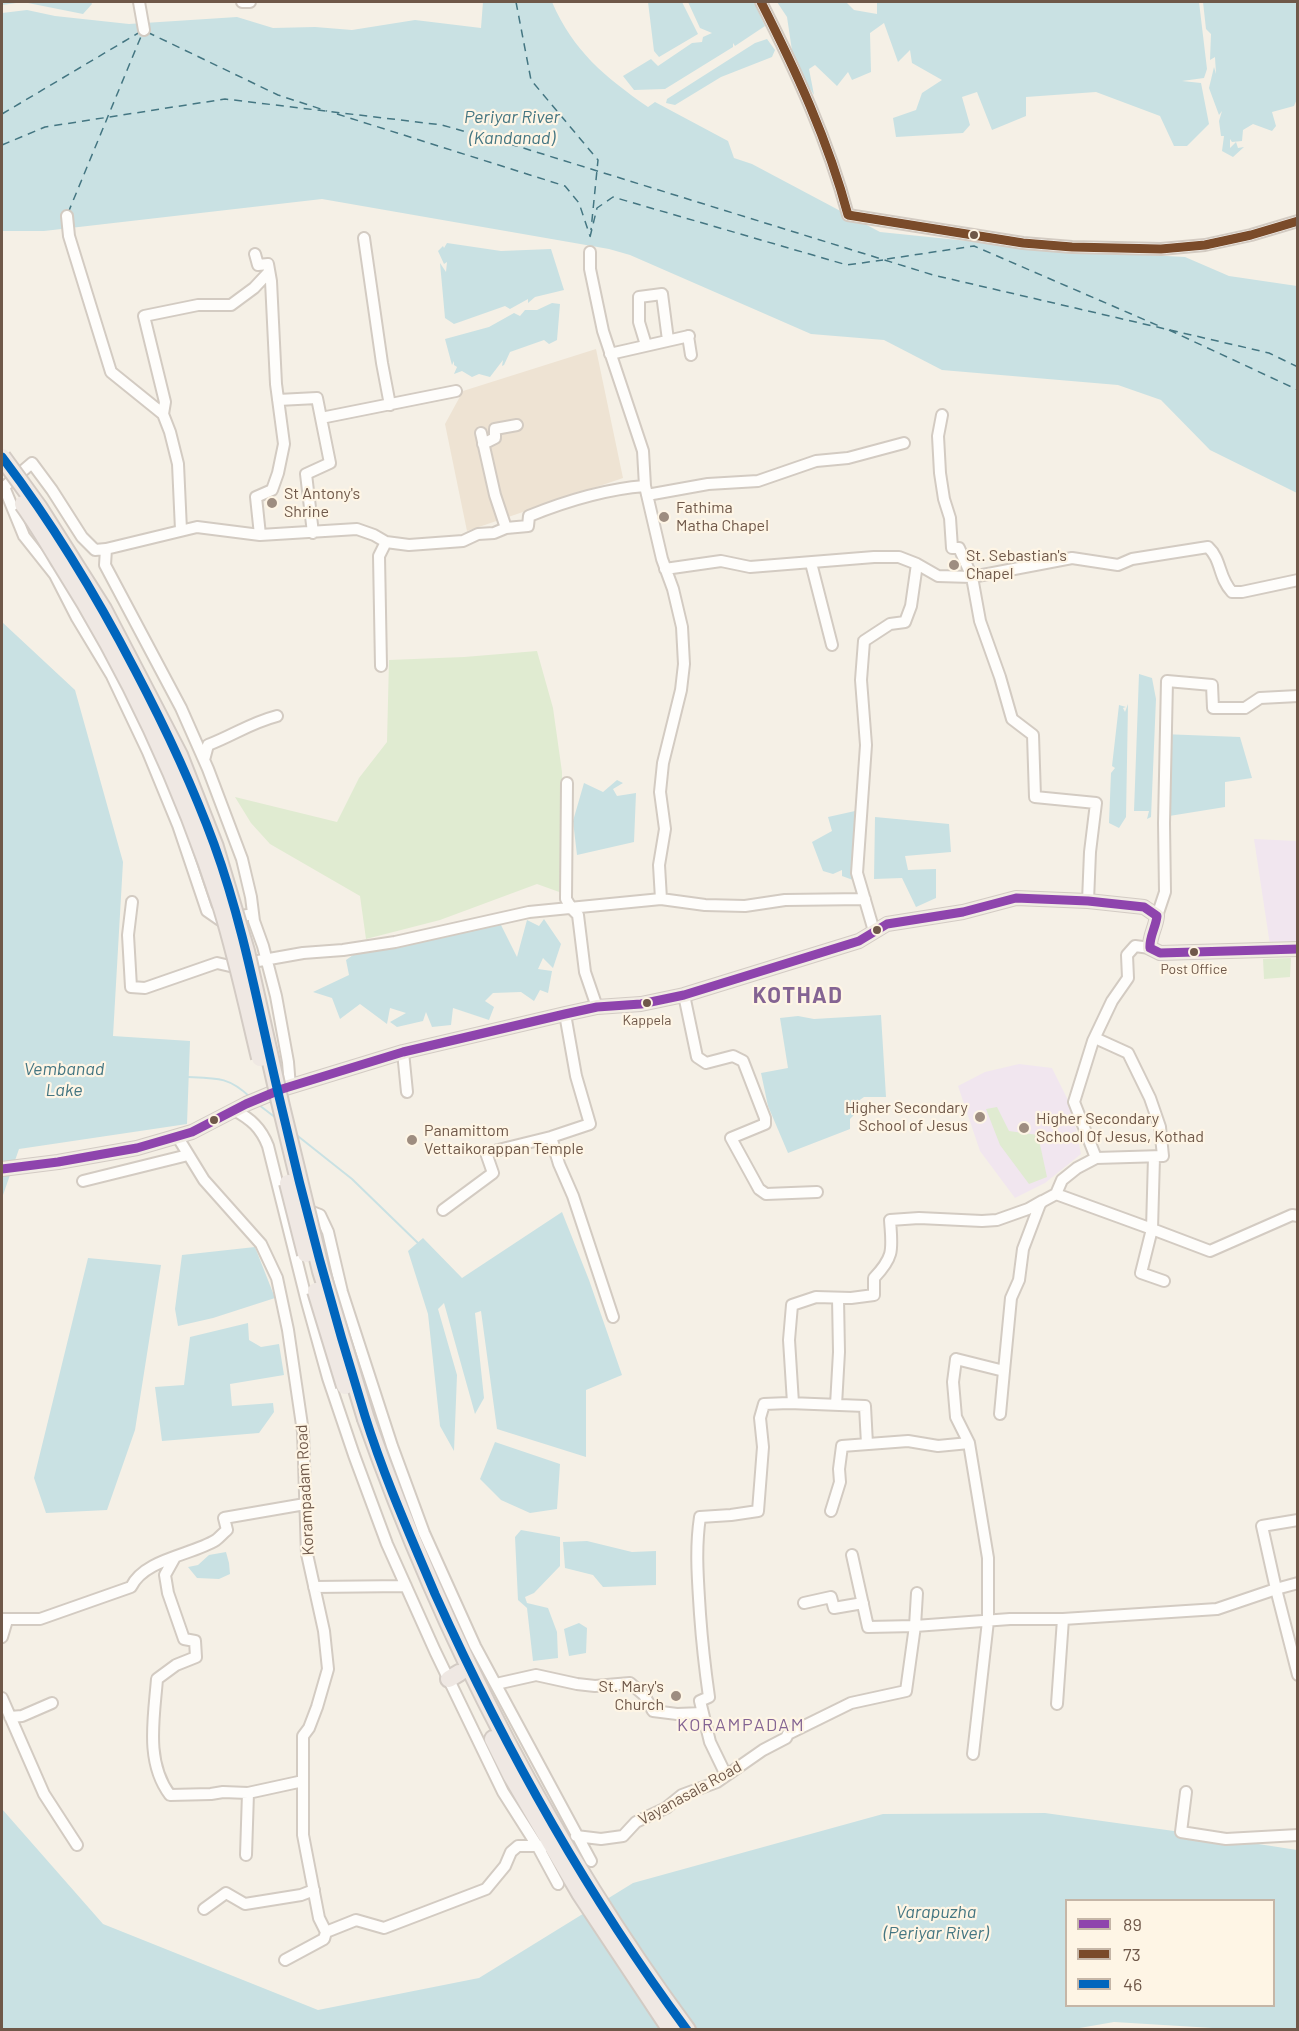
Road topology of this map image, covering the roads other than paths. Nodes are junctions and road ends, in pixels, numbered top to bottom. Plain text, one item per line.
1 (140, 2) edge
2 (242, 2) edge
3 (250, 2) edge
4 (761, 2) edge
5 (144, 30) dead end
6 (67, 216) dead end
7 (1298, 221) edge
8 (364, 238) dead end
9 (590, 252) dead end
10 (255, 254) dead end
11 (269, 272) junction
12 (668, 340) junction
13 (646, 345) junction
14 (610, 354) junction
15 (691, 355) dead end
16 (456, 391) dead end
17 (278, 400) junction
18 (390, 405) junction
19 (163, 414) junction
20 (942, 415) dead end
21 (321, 418) junction
22 (517, 425) dead end
23 (481, 433) dead end
24 (904, 443) dead end
25 (483, 444) junction
26 (2, 457) edge
27 (2, 475) edge
28 (646, 490) junction
29 (506, 528) junction
30 (181, 530) junction
31 (313, 533) junction
32 (260, 535) junction
33 (386, 542) junction
34 (88, 543) junction
35 (106, 549) junction
36 (45, 562) junction
37 (811, 562) junction
38 (917, 564) junction
39 (666, 569) junction
40 (972, 577) junction
41 (1298, 580) edge
42 (832, 645) dead end
43 (381, 666) dead end
44 (1298, 696) edge
45 (277, 716) dead end
46 (204, 760) junction
47 (567, 783) dead end
48 (661, 898) junction
49 (864, 899) junction
50 (1088, 901) junction
51 (132, 902) dead end
52 (572, 909) junction
53 (253, 914) junction
54 (1157, 916) junction
55 (874, 931) junction
56 (1150, 948) junction
57 (1298, 949) edge
58 (267, 960) junction
59 (684, 995) junction
60 (597, 1007) junction
61 (565, 1014) junction
62 (1095, 1038) junction
63 (403, 1052) junction
64 (286, 1088) junction
65 (407, 1092) dead end
66 (240, 1107) junction
67 (177, 1136) junction
68 (551, 1137) junction
69 (188, 1155) junction
70 (1154, 1157) junction
71 (1095, 1158) junction
72 (2, 1169) edge
73 (83, 1181) dead end
74 (817, 1192) dead end
75 (1056, 1194) junction
76 (1043, 1201) junction
77 (283, 1209) junction
78 (443, 1210) dead end
79 (1298, 1216) edge
80 (1152, 1229) junction
81 (1164, 1281) dead end
82 (838, 1298) junction
83 (613, 1317) dead end
84 (1004, 1371) junction
85 (793, 1403) junction
86 (836, 1405) junction
87 (1000, 1414) dead end
88 (362, 1421) junction
89 (969, 1443) junction
90 (867, 1444) junction
91 (305, 1504) junction
92 (831, 1511) dead end
93 (1298, 1520) edge
94 (852, 1555) dead end
95 (175, 1557) junction
96 (1298, 1583) edge
97 (406, 1586) junction
98 (314, 1587) junction
99 (1276, 1589) junction
100 (916, 1593) dead end
101 (804, 1603) dead end
102 (863, 1604) junction
103 (4, 1619) edge
104 (1063, 1619) junction
105 (988, 1621) junction
106 (915, 1626) junction
107 (2, 1637) edge
108 (1298, 1675) edge
109 (454, 1676) junction
110 (488, 1682) junction
111 (2, 1698) edge
112 (52, 1703) dead end
113 (1057, 1704) dead end
114 (703, 1713) junction
115 (10, 1717) junction
116 (973, 1754) dead end
117 (726, 1775) junction
118 (303, 1781) junction
119 (1186, 1792) dead end
120 (248, 1793) junction
121 (1298, 1835) edge
122 (577, 1836) junction
123 (77, 1845) dead end
124 (543, 1846) junction
125 (246, 1855) dead end
126 (591, 1862) dead end
127 (558, 1884) dead end
128 (314, 1890) junction
129 (586, 1890) junction
130 (204, 1909) dead end
131 (326, 1932) junction
132 (285, 1960) dead end
133 (671, 2030) edge
134 (687, 2030) edge

1 - 5 street
2 - 3 street
4 - 7 street
6 - 19 street
8 - 18 street
9 - 14 street
10 - 11 street
11 - 17 street
11 - 19 street
12 - 13 street
12 - 13 street
12 - 15 street
13 - 14 street
14 - 28 street
16 - 18 street
17 - 21 street
17 - 32 street
18 - 21 street
19 - 30 street
20 - 40 street
21 - 31 street
22 - 25 street
23 - 25 street
24 - 28 street
25 - 29 street
26 - 88 highway, bridge
27 - 88 highway, bridge
28 - 29 street
28 - 39 street
29 - 33 street
30 - 32 street
30 - 35 street
31 - 32 street
31 - 33 street
33 - 43 street
34 - 35 street
34 - 36 street
34 - 36 street
35 - 46 street
36 - 53 street
37 - 38 street
37 - 39 street
37 - 42 street
38 - 40 street
38 - 49 street
39 - 48 street
40 - 41 street
40 - 50 street
44 - 54 street
45 - 46 street
46 - 53 street
47 - 52 street
48 - 49 street
48 - 52 street
49 - 55 street
50 - 54 main road
50 - 55 main road
51 - 58 street
52 - 58 street
52 - 60 street
53 - 58 street
54 - 56 main road
55 - 59 main road
56 - 57 main road
56 - 62 street
58 - 64 street
59 - 60 main road
59 - 74 street
60 - 61 main road
61 - 63 main road
61 - 68 street
62 - 70 street
62 - 71 street
63 - 64 main road
63 - 65 street
64 - 66 main road
66 - 67 main road
66 - 77 street
67 - 69 street, Korampadam Road
67 - 72 main road
68 - 78 street
68 - 83 street
69 - 73 street
69 - 91 street, Korampadam Road
70 - 71 street
70 - 80 street
71 - 75 street
75 - 76 street
75 - 80 street
76 - 82 street
76 - 84 street
77 - 97 street
77 - 110 street
79 - 80 street
80 - 81 street
82 - 85 street
82 - 86 street
84 - 87 street
84 - 89 street
85 - 86 street
85 - 114 street
86 - 90 street
88 - 109 highway
88 - 110 highway
89 - 90 street
89 - 105 street
90 - 92 street
91 - 95 street
91 - 98 street, Korampadam Road
93 - 99 street
94 - 102 street
95 - 103 street
95 - 120 street
96 - 99 street
97 - 98 street
97 - 109 street
98 - 118 street, Korampadam Road
99 - 104 street
99 - 108 street
100 - 106 street
101 - 102 street
102 - 106 street
103 - 107 street
104 - 105 street
104 - 113 street
105 - 106 street
105 - 116 street
106 - 117 street, Vayanasala Road
109 - 124 street
109 - 129 highway
110 - 114 street
110 - 122 street
110 - 129 highway
111 - 115 street
112 - 115 street
114 - 117 street
115 - 123 street
117 - 122 street, Vayanasala Road
118 - 120 street
118 - 128 street, Korampadam Road
119 - 121 street
120 - 125 street
122 - 126 street
124 - 127 street
124 - 131 street
128 - 130 street
128 - 131 street, Korampadam Road
129 - 133 highway
129 - 134 highway
131 - 132 street

